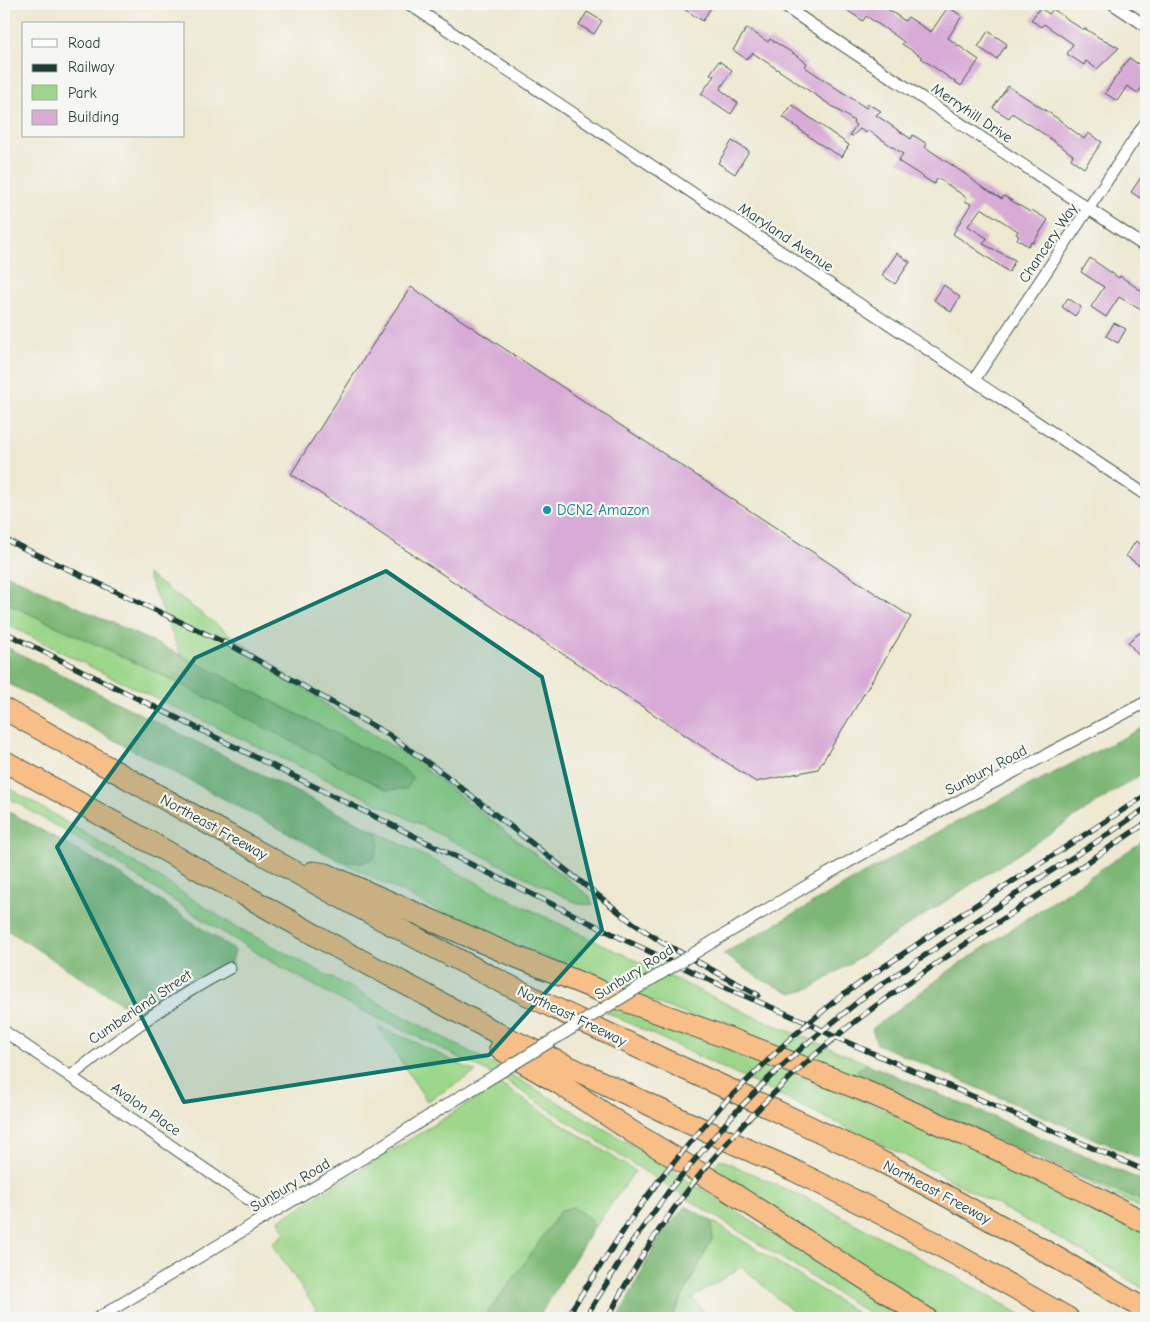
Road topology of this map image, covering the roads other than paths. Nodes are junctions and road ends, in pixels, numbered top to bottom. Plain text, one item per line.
1 (781, 4) edge
2 (1113, 4) edge
3 (418, 6) edge
4 (1146, 26) edge
5 (1146, 122) edge
6 (1089, 209) junction
7 (1146, 247) edge
8 (974, 380) junction
9 (1146, 495) edge
10 (1146, 702) edge
11 (4, 709) edge
12 (4, 761) edge
13 (182, 860) junction
14 (292, 870) junction
15 (230, 968) dead end
16 (4, 1031) edge
17 (71, 1076) junction
18 (270, 1214) junction
19 (1146, 1223) edge
20 (1146, 1310) edge
21 (98, 1318) edge
22 (926, 1318) edge
23 (1068, 1318) edge

1 - 6 street, Merryhill Drive
2 - 4 street
3 - 8 street, Maryland Avenue
5 - 6 street, Chancery Way
6 - 7 street, Merryhill Drive
6 - 8 street, Chancery Way
8 - 9 street, Maryland Avenue
10 - 18 street, Sunbury Road, bridge
11 - 14 highway, Northeast Freeway
12 - 13 highway
13 - 22 highway
13 - 23 highway
14 - 19 highway
14 - 20 highway, Northeast Freeway
15 - 17 street, Cumberland Street
16 - 17 street, Avalon Place
17 - 18 street, Avalon Place
18 - 21 street, Sunbury Road

